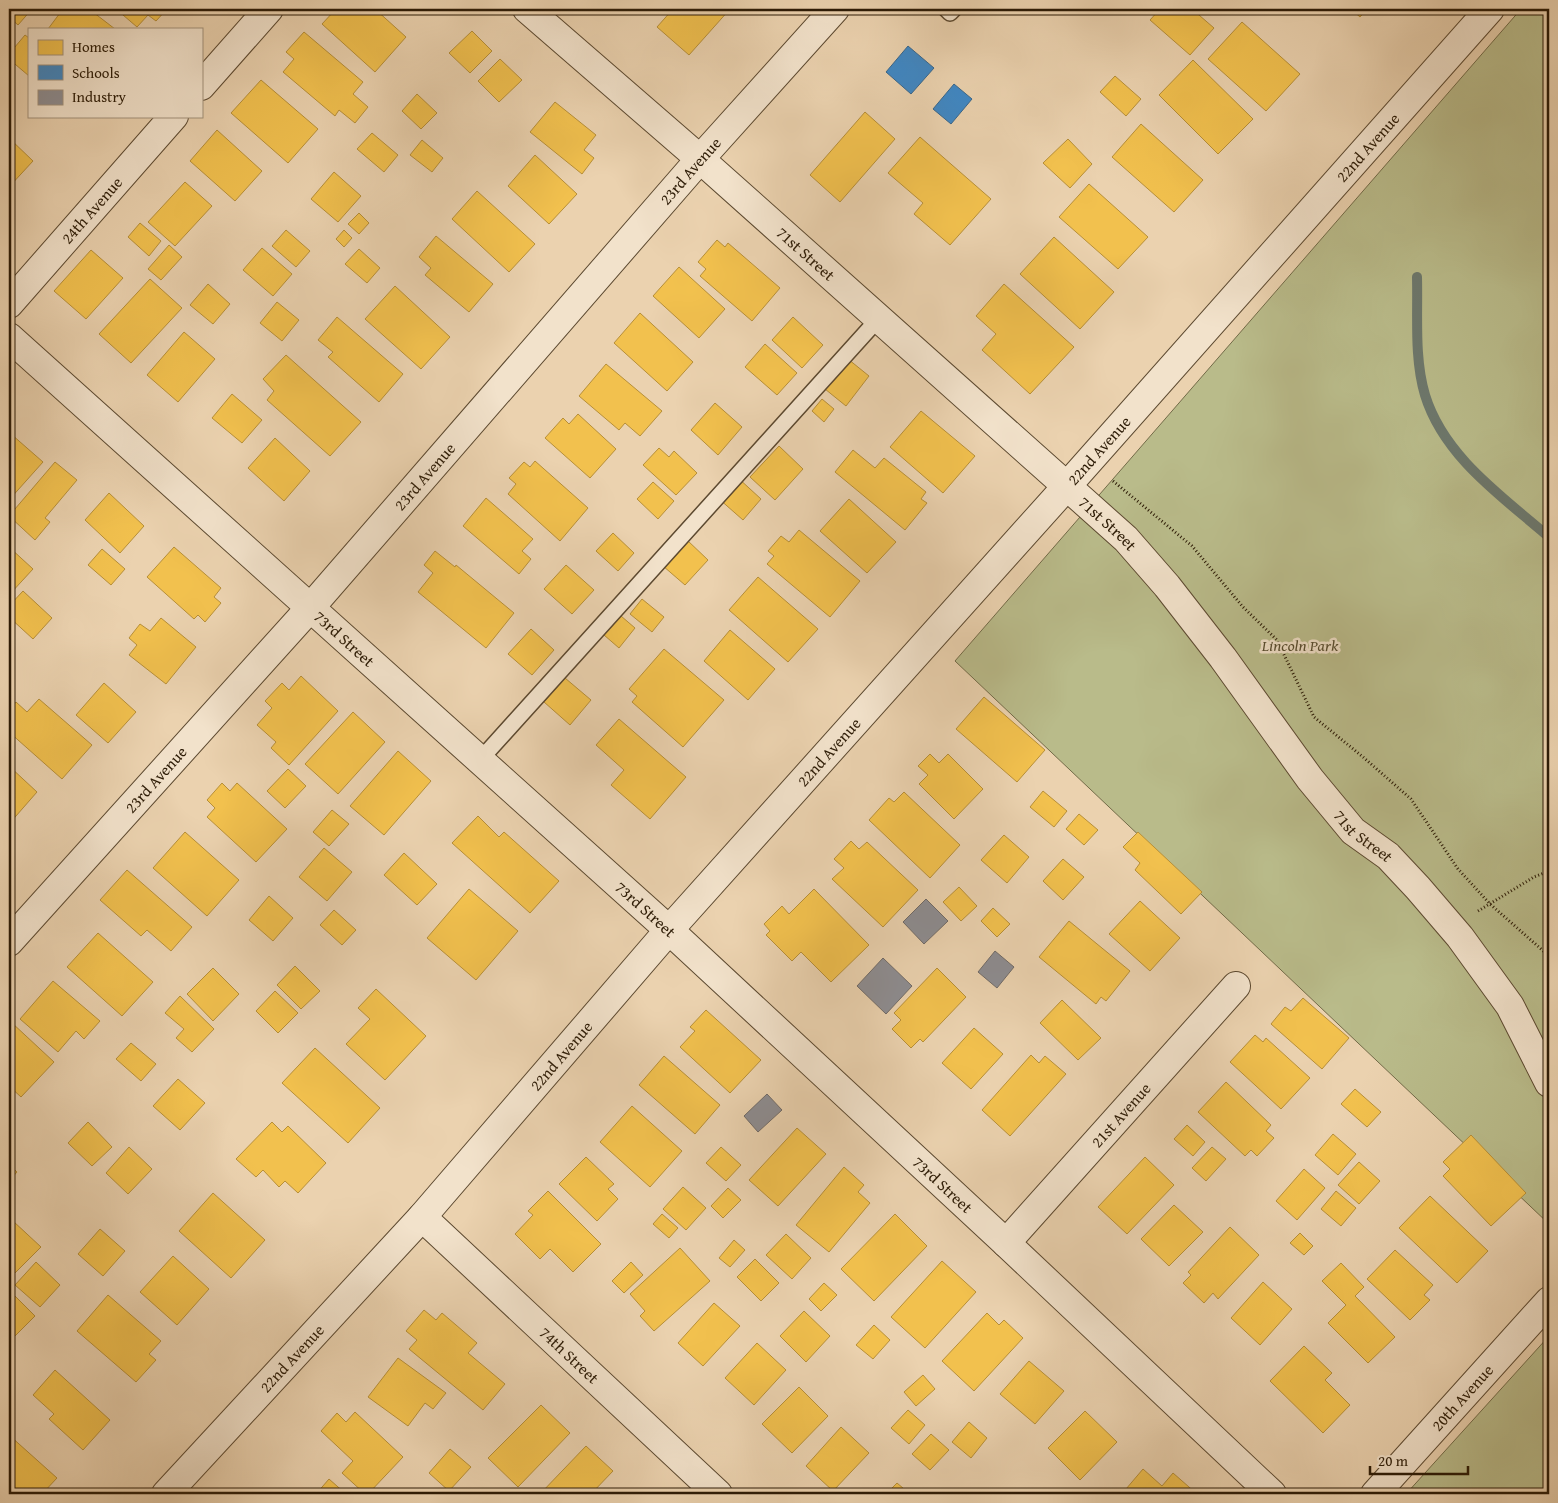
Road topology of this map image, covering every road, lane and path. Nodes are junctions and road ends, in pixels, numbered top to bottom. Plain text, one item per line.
1 (269, 9) edge
2 (527, 9) edge
3 (836, 9) edge
4 (946, 9) edge
5 (954, 9) edge
6 (1490, 9) edge
7 (202, 85) edge
8 (172, 118) edge
9 (700, 159) junction
10 (9, 304) edge
11 (879, 318) junction
12 (9, 337) edge
13 (1089, 461) junction
14 (1066, 487) junction
15 (310, 608) junction
16 (1549, 637) edge
17 (1549, 726) edge
18 (480, 760) junction
19 (1549, 872) edge
20 (1490, 904) junction
21 (669, 930) junction
22 (1460, 937) junction
23 (9, 942) edge
24 (1549, 956) edge
25 (1236, 986) dead end
26 (1549, 1083) edge
27 (422, 1217) junction
28 (1006, 1243) junction
29 (1549, 1301) edge
30 (166, 1494) edge
31 (718, 1494) edge
32 (1272, 1494) edge
33 (1376, 1494) edge

1 - 7 street
2 - 9 street, 71st Street
3 - 9 street, 23rd Avenue
4 - 5 lane
6 - 13 street, 22nd Avenue
8 - 10 street, 24th Avenue
9 - 11 street, 71st Street
9 - 15 street, 23rd Avenue
11 - 14 street, 71st Street
11 - 18 lane
12 - 15 street, 73rd Street
13 - 14 street, 22nd Avenue
13 - 20 path
14 - 21 street, 22nd Avenue
14 - 22 street, 71st Street
15 - 18 street, 73rd Street
15 - 23 street, 23rd Avenue
16 - 17 path
18 - 21 street, 73rd Street
19 - 20 path
20 - 22 path
20 - 24 path
21 - 27 street, 22nd Avenue
21 - 28 street, 73rd Street
22 - 26 street, 71st Street
25 - 28 street, 21st Avenue
27 - 30 street, 22nd Avenue
27 - 31 street, 74th Street
28 - 32 street, 73rd Street
29 - 33 street, 20th Avenue

